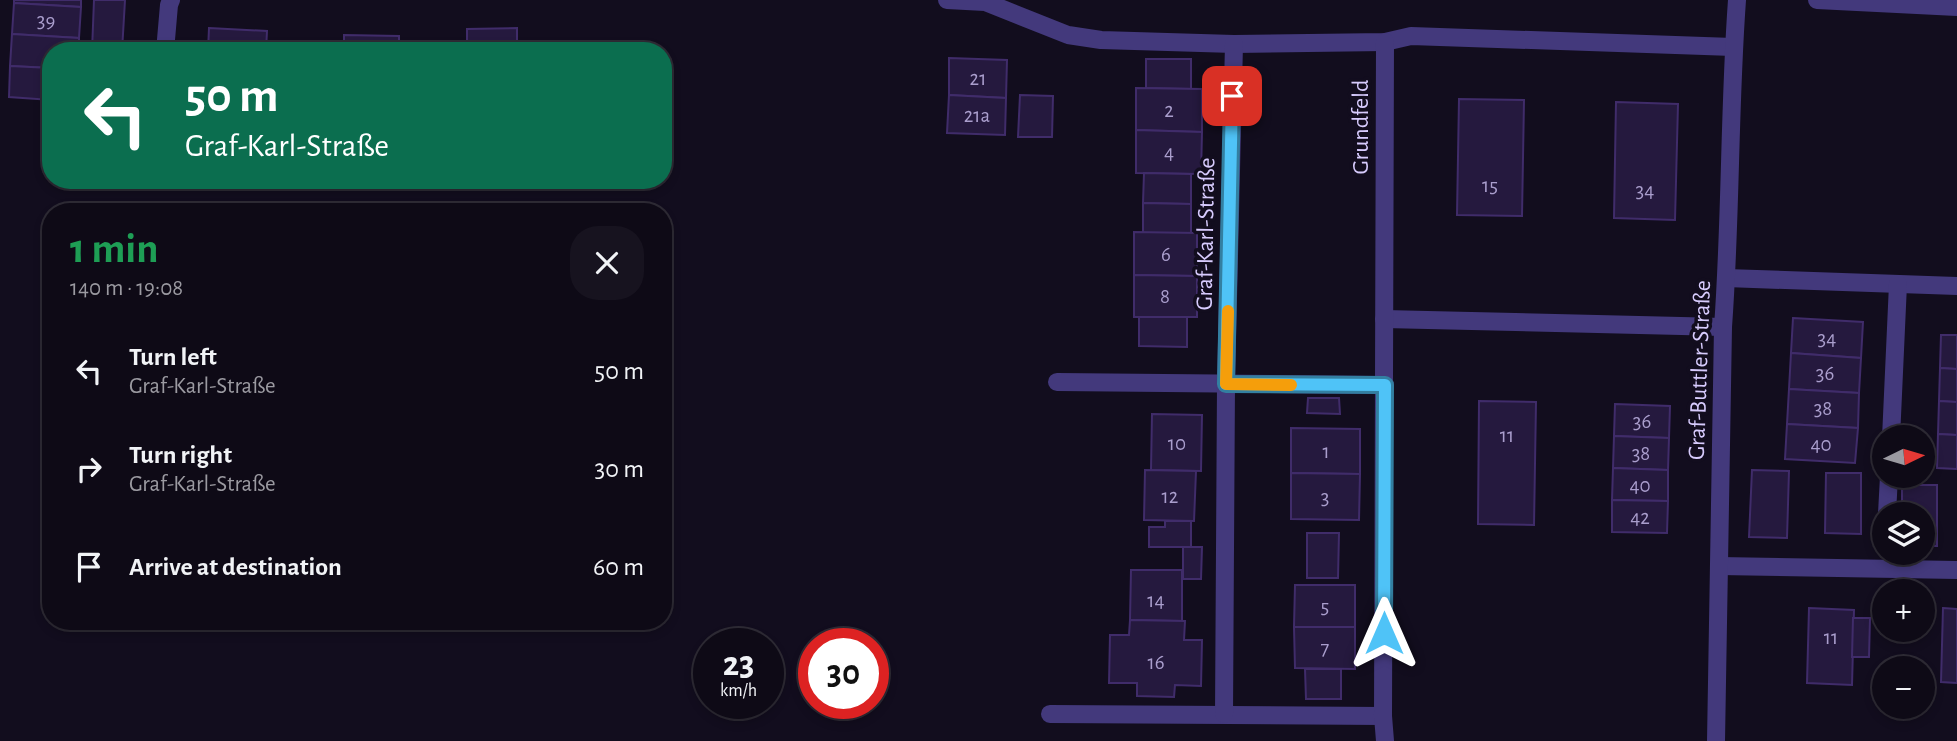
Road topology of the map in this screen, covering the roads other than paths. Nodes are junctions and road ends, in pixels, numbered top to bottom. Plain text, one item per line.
1 (171, 0) edge
2 (947, 0) edge
3 (1737, 0) edge
4 (1817, 0) edge
5 (1957, 7) edge
6 (166, 42) edge
7 (1385, 42) junction
8 (1234, 44) junction
9 (1733, 47) junction
10 (1727, 278) junction
11 (1898, 284) junction
12 (1957, 286) edge
13 (1384, 319) junction
14 (1723, 327) junction
15 (1057, 382) dead end
16 (1226, 384) junction
17 (1385, 385) junction
18 (1892, 425) edge
19 (1872, 561) edge
20 (1917, 565) edge
21 (1719, 566) junction
22 (1957, 570) edge
23 (1051, 714) dead end
24 (1224, 714) junction
25 (1383, 716) junction
26 (1385, 741) edge
27 (1716, 741) edge

1 - 6 street
2 - 8 street
3 - 9 street, Graf-Buttler-Straße
4 - 5 street
7 - 8 street
7 - 9 street
7 - 13 street, Grundfeld
8 - 16 street, Graf-Karl-Straße
9 - 10 street, Graf-Buttler-Straße
10 - 11 street
10 - 14 street, Graf-Buttler-Straße
11 - 12 street
11 - 18 street
13 - 14 street
13 - 17 street
14 - 21 street, Graf-Buttler-Straße
15 - 16 street
16 - 17 street
16 - 24 street, Graf-Karl-Straße
17 - 25 street
19 - 21 street
20 - 22 street
21 - 27 street, Graf-Buttler-Straße
23 - 24 street
24 - 25 street
25 - 26 street

